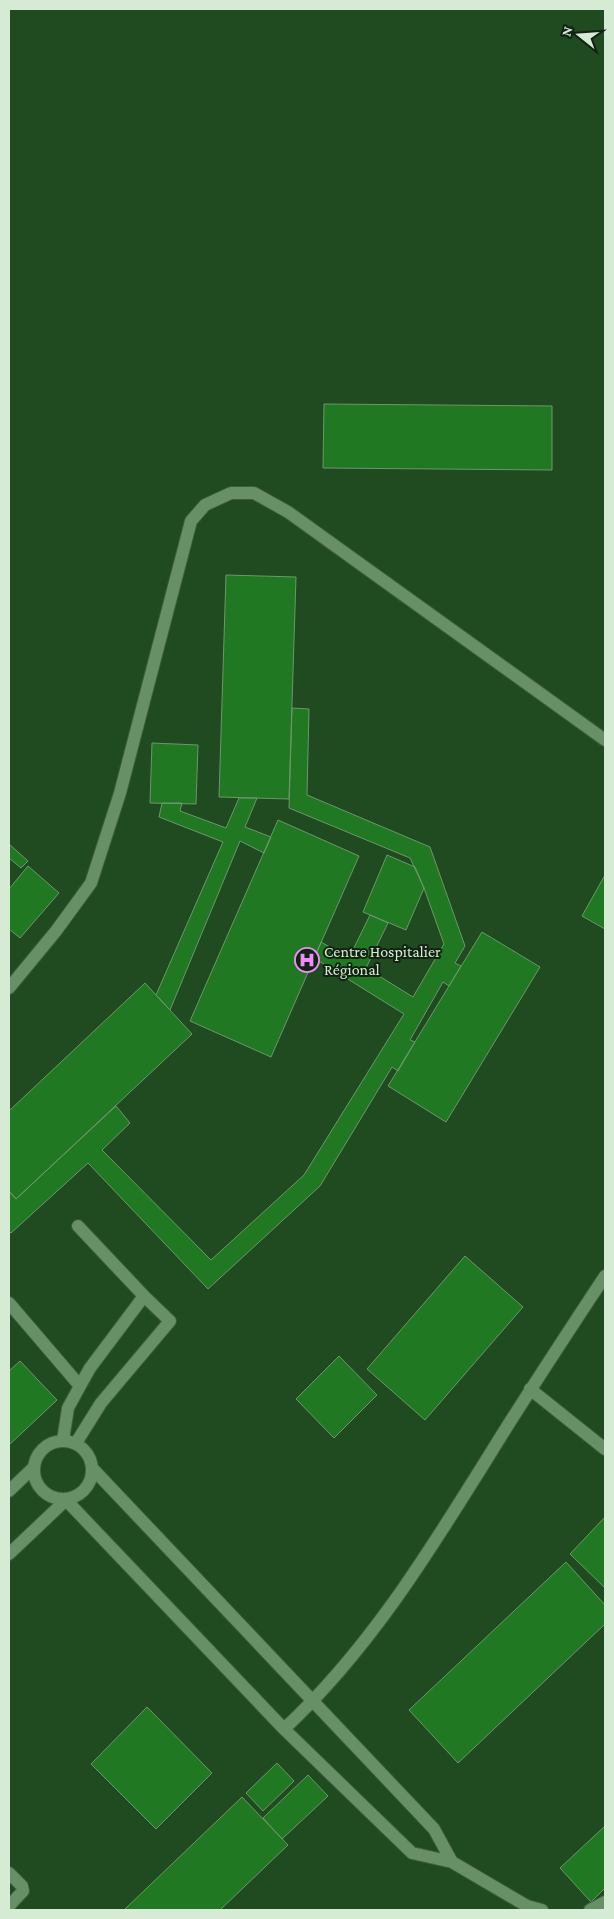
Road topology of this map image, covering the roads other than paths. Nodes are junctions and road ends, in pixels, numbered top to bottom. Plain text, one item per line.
1 (605, 740) edge
2 (9, 988) edge
3 (78, 1226) dead end
4 (605, 1276) edge
5 (144, 1296) junction
6 (9, 1303) edge
7 (80, 1386) junction
8 (530, 1389) junction
9 (63, 1440) junction
10 (76, 1443) junction
11 (605, 1449) edge
12 (33, 1468) junction
13 (93, 1469) junction
14 (9, 1491) edge
15 (66, 1500) junction
16 (9, 1554) edge
17 (314, 1701) junction
18 (284, 1729) junction
19 (452, 1862) junction
20 (9, 1873) edge
21 (605, 1902) edge
22 (9, 1906) edge
23 (542, 1910) edge
24 (590, 1910) edge

1 - 2 lane
3 - 5 lane
4 - 8 lane
5 - 7 lane
5 - 10 lane
6 - 7 lane
7 - 9 lane
8 - 11 lane
8 - 17 lane
9 - 10 lane
9 - 12 lane
10 - 13 lane
12 - 14 lane
12 - 15 lane
13 - 15 lane
13 - 17 lane
15 - 16 lane
15 - 18 lane
17 - 18 lane
17 - 19 lane
18 - 19 lane
19 - 23 lane
20 - 22 lane
21 - 24 lane

